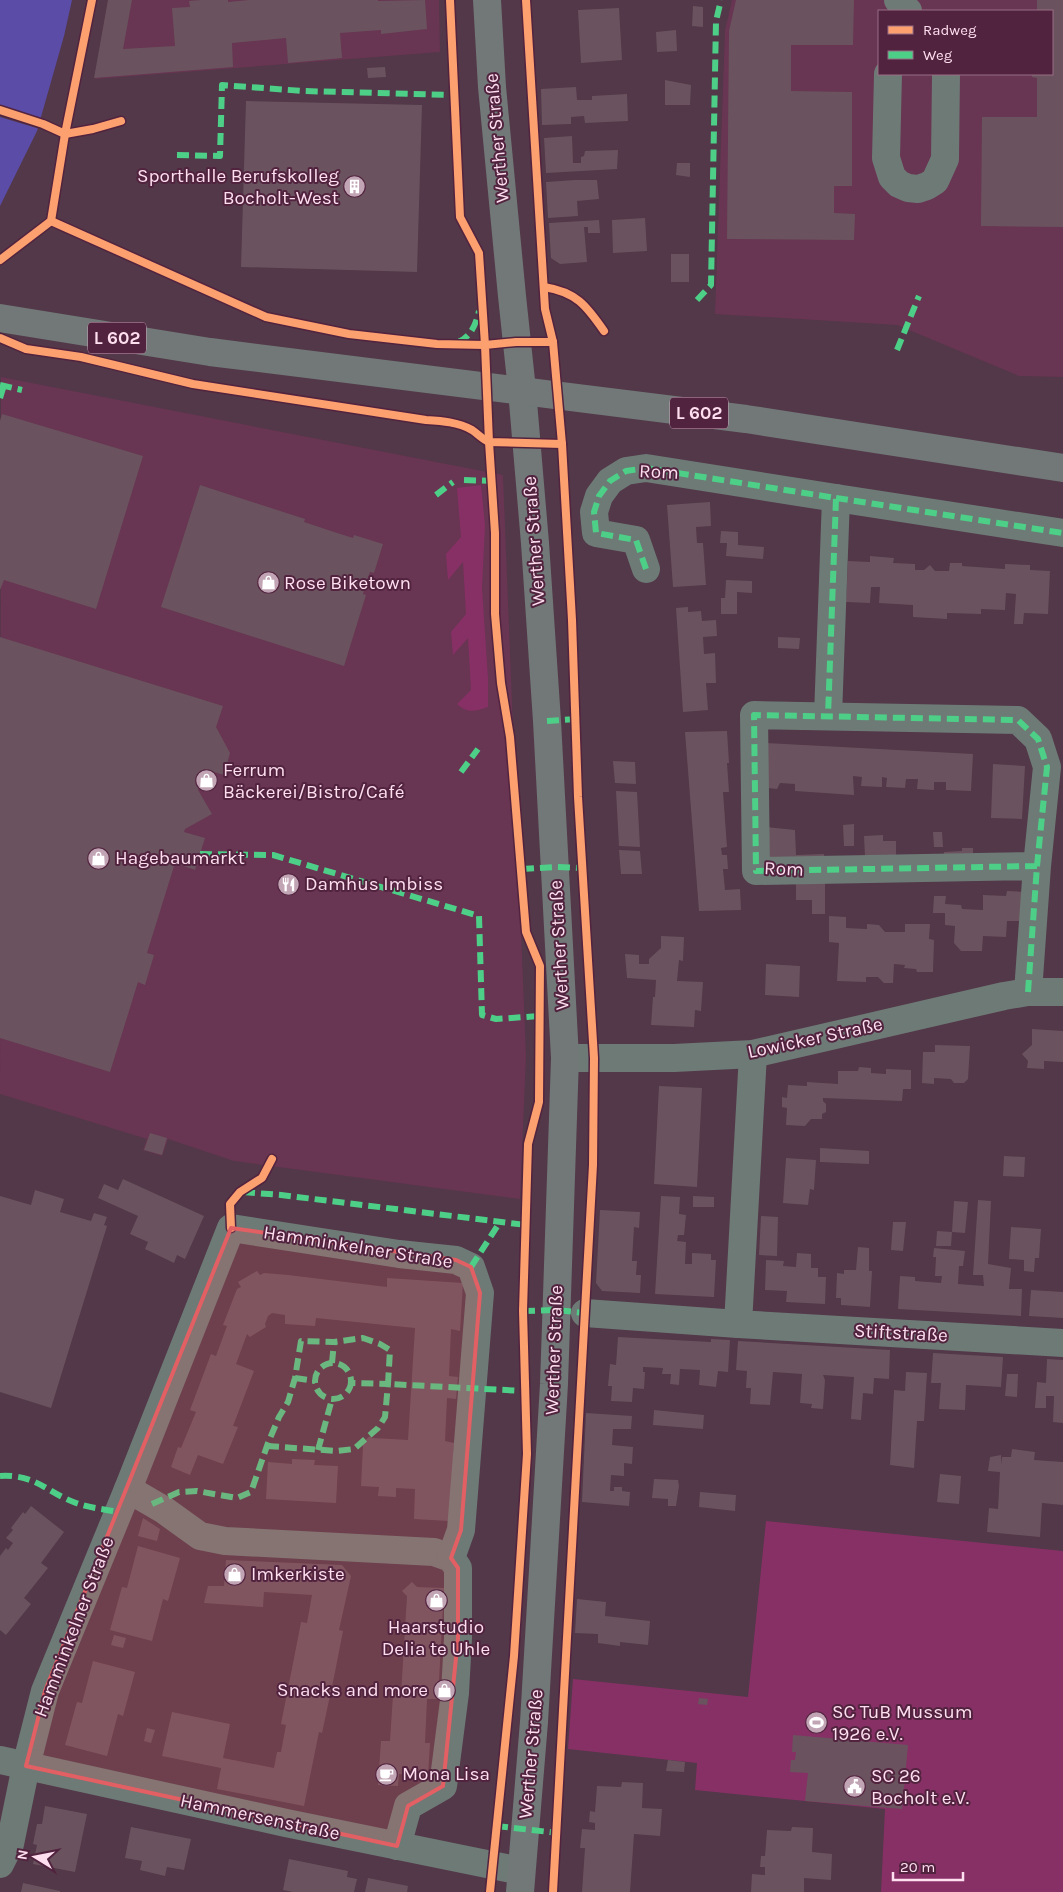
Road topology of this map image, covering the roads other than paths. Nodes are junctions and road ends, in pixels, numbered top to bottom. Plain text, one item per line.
1 (487, 0) edge
2 (898, 0) edge
3 (907, 10) edge
4 (888, 75) edge
5 (946, 75) edge
6 (6, 320) edge
7 (522, 390) junction
8 (1063, 468) edge
9 (836, 498) junction
10 (1063, 533) edge
11 (646, 570) dead end
12 (828, 716) junction
13 (1037, 866) junction
14 (1028, 992) junction
15 (1063, 992) edge
16 (753, 1054) junction
17 (564, 1058) junction
18 (585, 1313) dead end
19 (738, 1324) junction
20 (1063, 1343) edge
21 (128, 1489) junction
22 (451, 1558) junction
23 (13, 1763) edge
24 (397, 1846) junction
25 (0, 1864) edge
26 (520, 1881) edge

1 - 7 main road, Werther Straße
2 - 3 street
4 - 5 street
6 - 7 main road, L 602
7 - 8 main road, L 602
7 - 17 main road, Werther Straße
9 - 10 street, Rom
9 - 11 street, Rom
9 - 12 street
12 - 13 street, Rom
12 - 13 street, Rom
13 - 14 street, Rom
14 - 15 street, Lowicker Straße
14 - 16 street, Lowicker Straße
16 - 17 street, Lowicker Straße
16 - 19 street
17 - 26 main road, Werther Straße
18 - 19 street, Stiftstraße
19 - 20 street, Stiftstraße
21 - 22 street
21 - 22 street, Hamminkelner Straße
21 - 23 street, Hamminkelner Straße
22 - 24 street
23 - 24 street, Hammersenstraße
23 - 25 street, Hamminkelner Straße
24 - 26 street, Hammersenstraße

